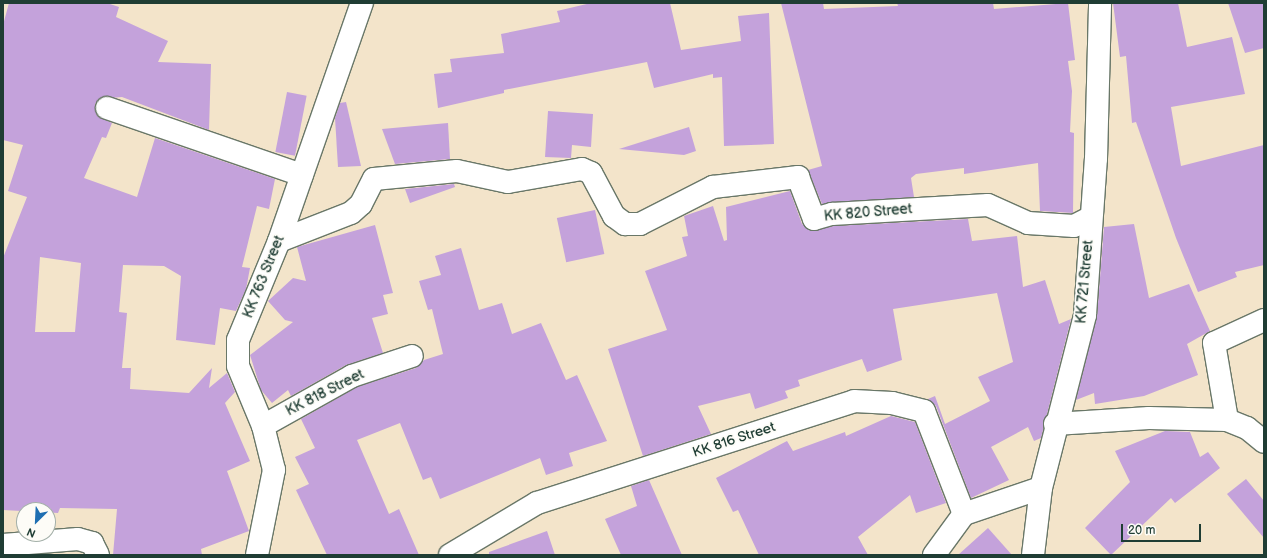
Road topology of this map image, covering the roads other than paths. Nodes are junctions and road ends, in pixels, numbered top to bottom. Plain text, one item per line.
1 (362, 3) edge
2 (1100, 3) edge
3 (107, 108) dead end
4 (302, 175) junction
5 (1090, 218) junction
6 (278, 241) junction
7 (1264, 320) edge
8 (412, 356) dead end
9 (1227, 420) junction
10 (1055, 424) junction
11 (263, 426) junction
12 (1264, 442) edge
13 (1041, 488) junction
14 (964, 514) junction
15 (3, 545) edge
16 (98, 555) edge
17 (257, 555) edge
18 (450, 555) edge
19 (934, 555) edge
20 (1033, 555) edge

1 - 4 street, KK 763 Street
2 - 5 street, KK 721 Street
3 - 4 street
4 - 6 street, KK 763 Street
5 - 6 street, KK 820 Street
5 - 10 street, KK 721 Street
6 - 11 street, KK 763 Street
7 - 9 street
8 - 11 street, KK 818 Street
9 - 10 street
9 - 12 street
10 - 13 street, KK 721 Street
11 - 17 street, KK 763 Street
13 - 14 street
13 - 20 street, KK 721 Street
14 - 18 street, KK 816 Street
14 - 19 street
15 - 16 street

